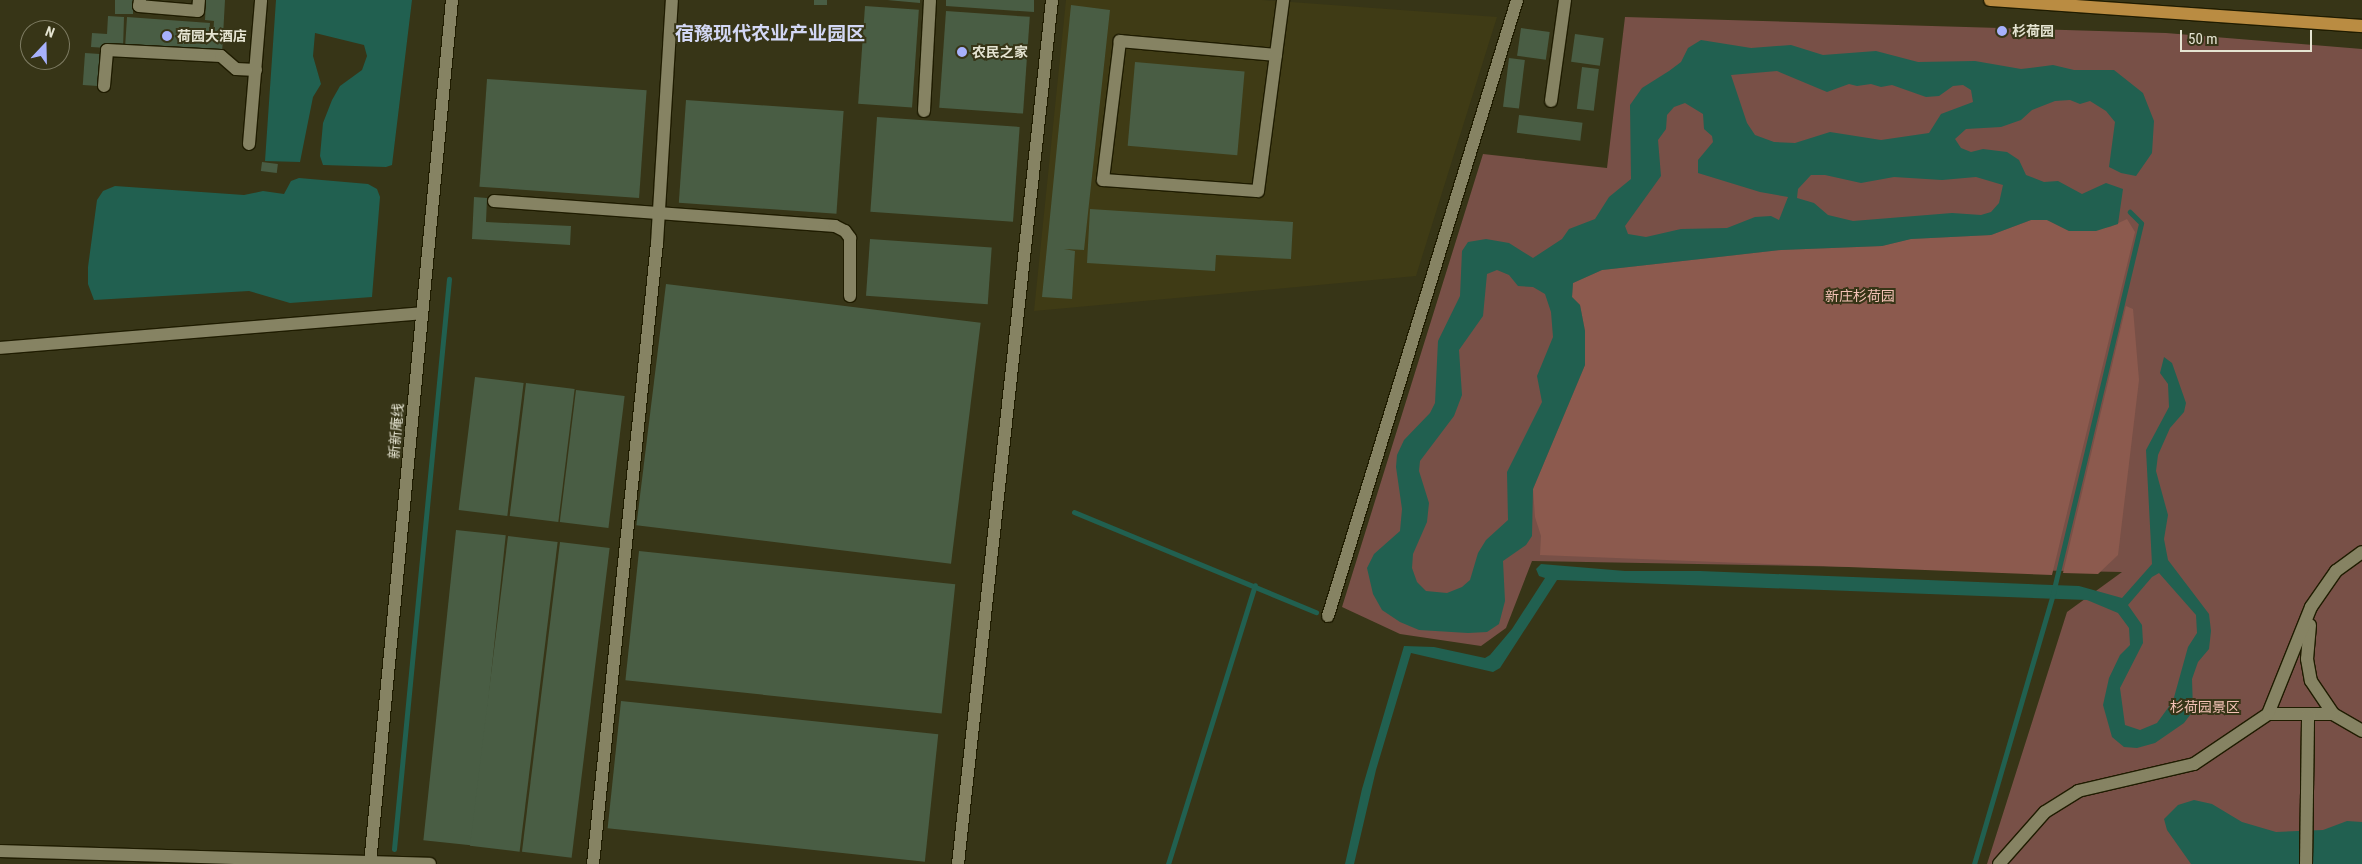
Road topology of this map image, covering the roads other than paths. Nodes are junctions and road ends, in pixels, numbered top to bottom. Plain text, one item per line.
1 (140, 0) edge
2 (199, 0) edge
3 (261, 0) edge
4 (452, 0) edge
5 (672, 0) edge
6 (930, 0) edge
7 (1052, 0) edge
8 (1283, 0) edge
9 (1517, 0) edge
10 (1565, 0) edge
11 (1990, 0) edge
12 (2362, 26) edge
13 (1276, 55) junction
14 (256, 70) junction
15 (104, 86) dead end
16 (1551, 101) dead end
17 (924, 111) dead end
18 (249, 144) dead end
19 (494, 202) dead end
20 (659, 213) junction
21 (850, 296) dead end
22 (422, 313) junction
23 (0, 348) edge
24 (2362, 552) edge
25 (2311, 607) junction
26 (1328, 616) dead end
27 (2268, 714) junction
28 (2308, 714) junction
29 (2333, 714) junction
30 (2362, 731) edge
31 (0, 851) edge
32 (370, 863) edge
33 (430, 864) edge
34 (593, 864) edge
35 (958, 864) edge
36 (1999, 864) edge
37 (2306, 864) edge

1 - 2 street
3 - 14 street
4 - 22 street, 新新庵线
5 - 20 street
6 - 17 street
7 - 35 street
8 - 13 street
9 - 26 street
10 - 16 street
11 - 12 main road
13 - 13 street
14 - 15 street
14 - 18 street
19 - 20 street
20 - 21 street
20 - 34 street
22 - 23 street
22 - 32 street, 新新庵线
24 - 25 street
25 - 27 street
25 - 29 street
27 - 28 street
27 - 36 street
28 - 29 street
28 - 37 street
29 - 30 street
31 - 32 street
32 - 33 street

